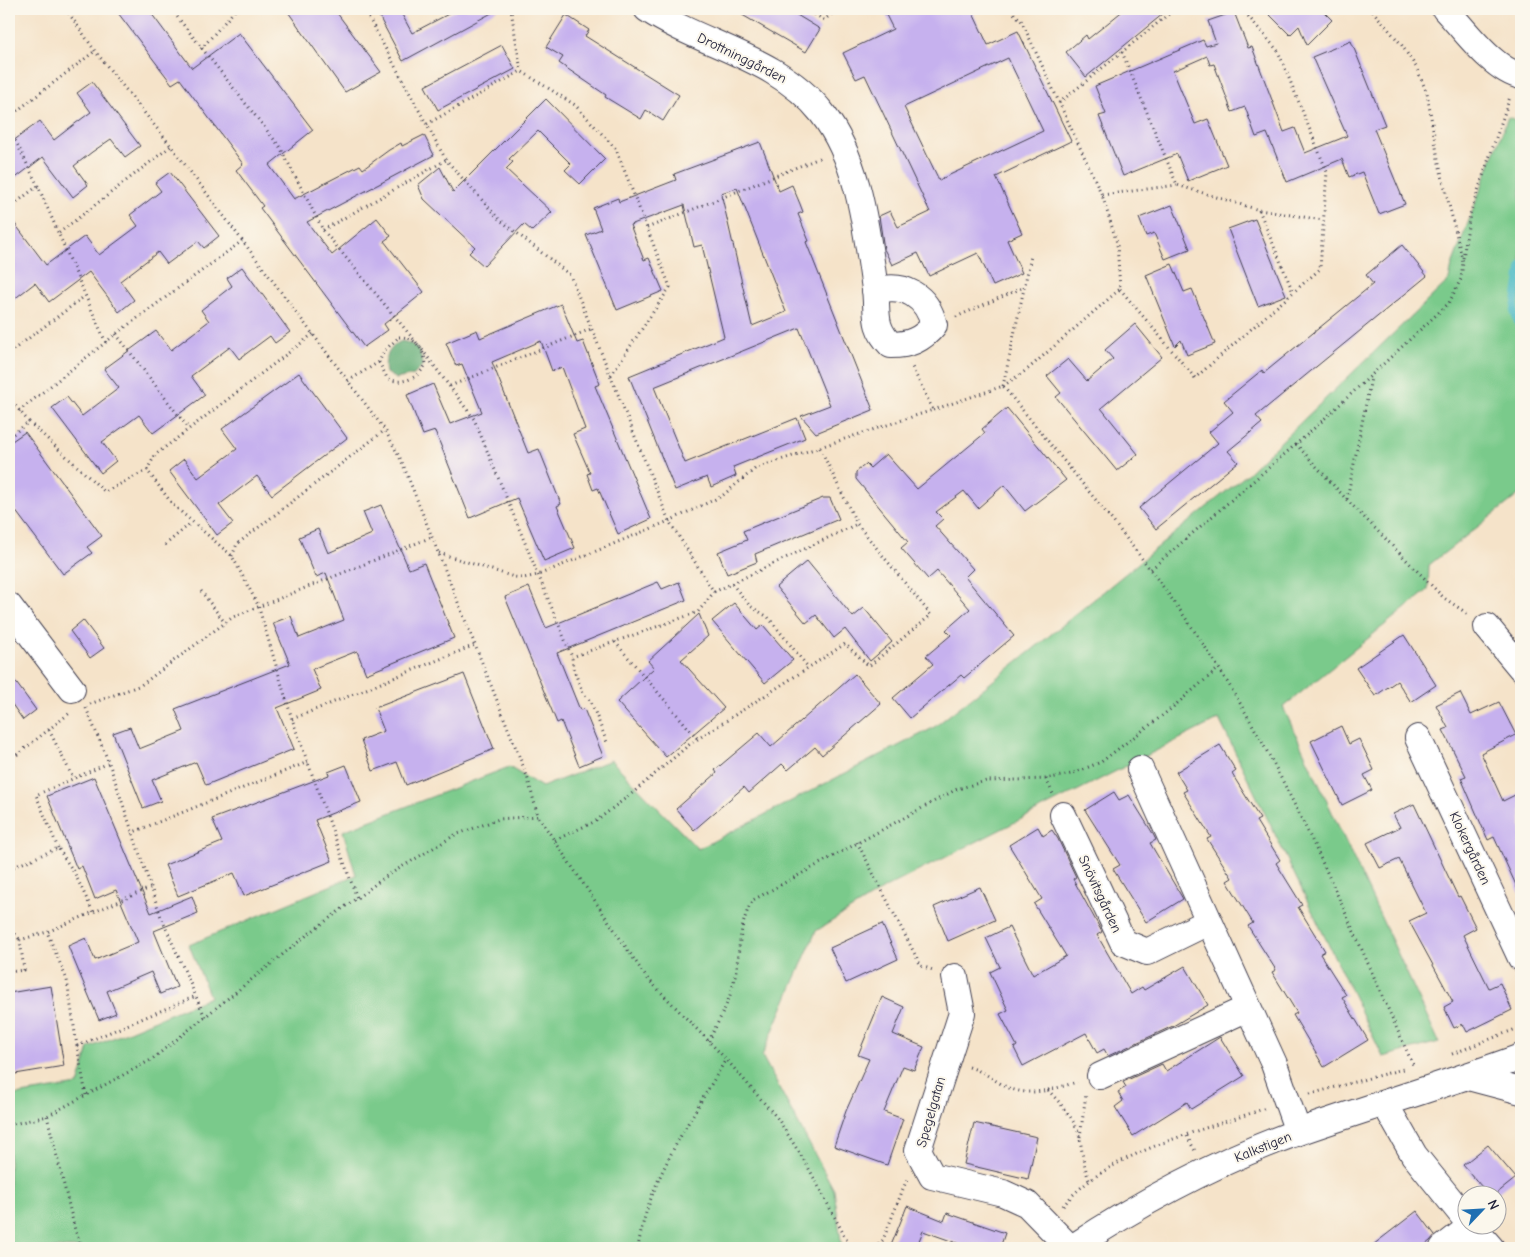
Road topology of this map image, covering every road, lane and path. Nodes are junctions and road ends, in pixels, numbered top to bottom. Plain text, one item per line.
1 (171, 9) edge
2 (236, 9) edge
3 (364, 9) edge
4 (513, 9) edge
5 (647, 9) edge
6 (806, 9) edge
7 (838, 9) edge
8 (1008, 9) edge
9 (1175, 9) edge
10 (1242, 9) edge
11 (1371, 9) edge
12 (1445, 9) edge
13 (68, 10) edge
14 (201, 49) junction
15 (96, 51) junction
16 (1122, 52) junction
17 (521, 71) junction
18 (1516, 84) edge
19 (1059, 103) junction
20 (9, 108) edge
21 (10, 116) edge
22 (427, 124) junction
23 (171, 146) junction
24 (844, 148) junction
25 (446, 160) junction
26 (1177, 185) junction
27 (38, 186) junction
28 (1102, 195) junction
29 (9, 208) edge
30 (1259, 210) junction
31 (1323, 220) junction
32 (647, 228) junction
33 (323, 230) junction
34 (58, 233) junction
35 (242, 241) junction
36 (1031, 256) dead end
37 (1463, 262) junction
38 (1024, 287) junction
39 (1120, 289) junction
40 (875, 292) junction
41 (1293, 292) junction
42 (85, 296) junction
43 (592, 329) junction
44 (925, 333) junction
45 (116, 334) junction
46 (312, 334) junction
47 (106, 343) junction
48 (420, 347) junction
49 (9, 353) edge
50 (380, 362) junction
51 (610, 376) junction
52 (1371, 377) junction
53 (348, 381) junction
54 (450, 386) junction
55 (1003, 386) junction
56 (9, 398) edge
57 (933, 410) junction
58 (19, 411) junction
59 (29, 422) junction
60 (189, 429) junction
61 (385, 430) junction
62 (9, 437) edge
63 (1296, 444) junction
64 (819, 446) junction
65 (147, 470) junction
66 (1347, 500) junction
67 (669, 521) junction
68 (191, 523) junction
69 (857, 524) junction
70 (432, 537) junction
71 (165, 545) dead end
72 (438, 552) junction
73 (232, 556) junction
74 (1151, 569) junction
75 (538, 575) junction
76 (732, 584) junction
77 (201, 591) dead end
78 (714, 592) junction
79 (258, 605) junction
80 (9, 606) edge
81 (225, 623) junction
82 (1487, 627) joint
83 (615, 642) junction
84 (476, 645) junction
85 (572, 657) junction
86 (808, 667) junction
87 (1219, 668) junction
88 (1521, 668) edge
89 (78, 697) junction
90 (292, 719) junction
91 (49, 730) junction
92 (697, 738) junction
93 (1418, 738) dead end
94 (608, 745) dead end
95 (9, 761) edge
96 (308, 762) junction
97 (109, 763) junction
98 (1140, 769) dead end
99 (73, 778) junction
100 (1063, 815) dead end
101 (538, 816) junction
102 (131, 832) junction
103 (555, 840) junction
104 (857, 842) junction
105 (58, 848) junction
106 (9, 869) edge
107 (150, 888) junction
108 (357, 898) junction
109 (92, 912) junction
110 (1208, 922) junction
111 (9, 926) edge
112 (47, 932) junction
113 (20, 940) junction
114 (1521, 958) edge
115 (9, 972) edge
116 (954, 977) joint
117 (196, 996) junction
118 (1248, 1008) junction
119 (205, 1017) junction
120 (709, 1041) junction
121 (77, 1046) junction
122 (1521, 1057) edge
123 (726, 1059) junction
124 (946, 1064) junction
125 (1414, 1066) dead end
126 (1094, 1077) junction
127 (1468, 1077) junction
128 (1048, 1090) junction
129 (1521, 1091) edge
130 (86, 1095) junction
131 (1385, 1104) junction
132 (47, 1116) junction
133 (9, 1125) edge
134 (1298, 1132) junction
135 (1187, 1136) dead end
136 (1080, 1137) junction
137 (918, 1150) junction
138 (1198, 1158) dead end
139 (1090, 1180) dead end
140 (1458, 1210) edge
141 (1458, 1234) edge
142 (1478, 1234) edge
143 (82, 1248) edge
144 (638, 1248) edge
145 (851, 1248) edge
146 (875, 1248) edge
147 (1071, 1248) edge
148 (1443, 1248) edge
149 (1491, 1248) edge

1 - 14 path
2 - 14 path
3 - 22 path
4 - 17 path
5 - 24 street, Drottninggården
6 - 7 path
8 - 19 path
9 - 16 path
10 - 31 path
11 - 37 path
12 - 18 street
13 - 15 path
14 - 33 path
15 - 21 path
15 - 23 path
16 - 19 path
16 - 26 path
17 - 22 path
17 - 32 path
18 - 37 path
19 - 28 path
20 - 21 path
21 - 27 path
22 - 25 path
23 - 34 path
23 - 35 path
24 - 32 path
24 - 40 street, Drottninggården
25 - 33 path
25 - 43 path
26 - 28 path
26 - 30 path
27 - 29 path
27 - 34 path
28 - 39 path
30 - 31 path
30 - 41 path
31 - 41 path
32 - 51 path
33 - 48 path
34 - 42 path
35 - 45 path
35 - 46 path
36 - 38 path
37 - 52 path
38 - 44 path
38 - 55 path
39 - 41 path
39 - 55 path
40 - 44 street
40 - 44 street, Drottninggården
42 - 47 path
42 - 49 path
43 - 51 path
43 - 54 path
44 - 57 path
45 - 47 path
45 - 60 path
46 - 53 path
46 - 60 path
47 - 58 path
48 - 50 path
48 - 50 path
48 - 54 path
50 - 53 path
51 - 67 path
52 - 63 path
52 - 66 path
53 - 61 path
54 - 75 path
55 - 57 path
55 - 74 path
56 - 58 path
57 - 64 path
58 - 59 path
59 - 62 path
59 - 65 path
60 - 65 path
61 - 70 path
61 - 73 path
63 - 66 path
63 - 74 path
64 - 67 path
64 - 69 path
65 - 68 path
66 - 82 path
67 - 75 path
67 - 78 path
68 - 71 path
68 - 73 path
69 - 76 path
69 - 86 path
70 - 72 path
70 - 79 path
72 - 75 path
72 - 84 path
73 - 79 path
74 - 87 path
75 - 85 path
76 - 78 path
76 - 86 path
77 - 81 path
78 - 83 path
79 - 81 path
79 - 90 path
80 - 89 street
81 - 89 path
82 - 88 street
83 - 85 path
83 - 92 path
84 - 90 path
84 - 101 path
85 - 94 path
86 - 92 path
87 - 104 path
87 - 125 path
89 - 91 path
89 - 97 path
90 - 96 path
91 - 95 path
91 - 99 path
92 - 103 path
93 - 114 street, Klokergården
96 - 102 path
96 - 108 path
97 - 99 path
97 - 102 path
98 - 110 street
99 - 105 path
100 - 110 street, Snövitsgården
101 - 103 path
101 - 108 path
102 - 107 path
103 - 120 path
104 - 116 path
104 - 120 path
105 - 106 path
105 - 109 path
107 - 109 path
107 - 117 path
108 - 119 path
109 - 112 path
110 - 118 street
111 - 113 path
112 - 113 path
112 - 121 path
113 - 115 path
116 - 124 street, Spegelgatan
117 - 119 path
117 - 121 path
118 - 126 street
118 - 134 street
119 - 130 path
120 - 123 path
121 - 130 path
122 - 127 street, Kalkstigen
123 - 144 path
123 - 145 path
124 - 128 path
124 - 137 street, Spegelgatan
126 - 128 path
126 - 136 path
127 - 129 street
127 - 131 street, Kalkstigen
128 - 136 path
130 - 132 path
131 - 134 street, Kalkstigen
131 - 140 street
132 - 133 path
132 - 143 path
134 - 147 street, Kalkstigen
135 - 138 path
136 - 139 path
137 - 146 path
137 - 147 street, Spegelgatan
141 - 148 street
142 - 149 street

